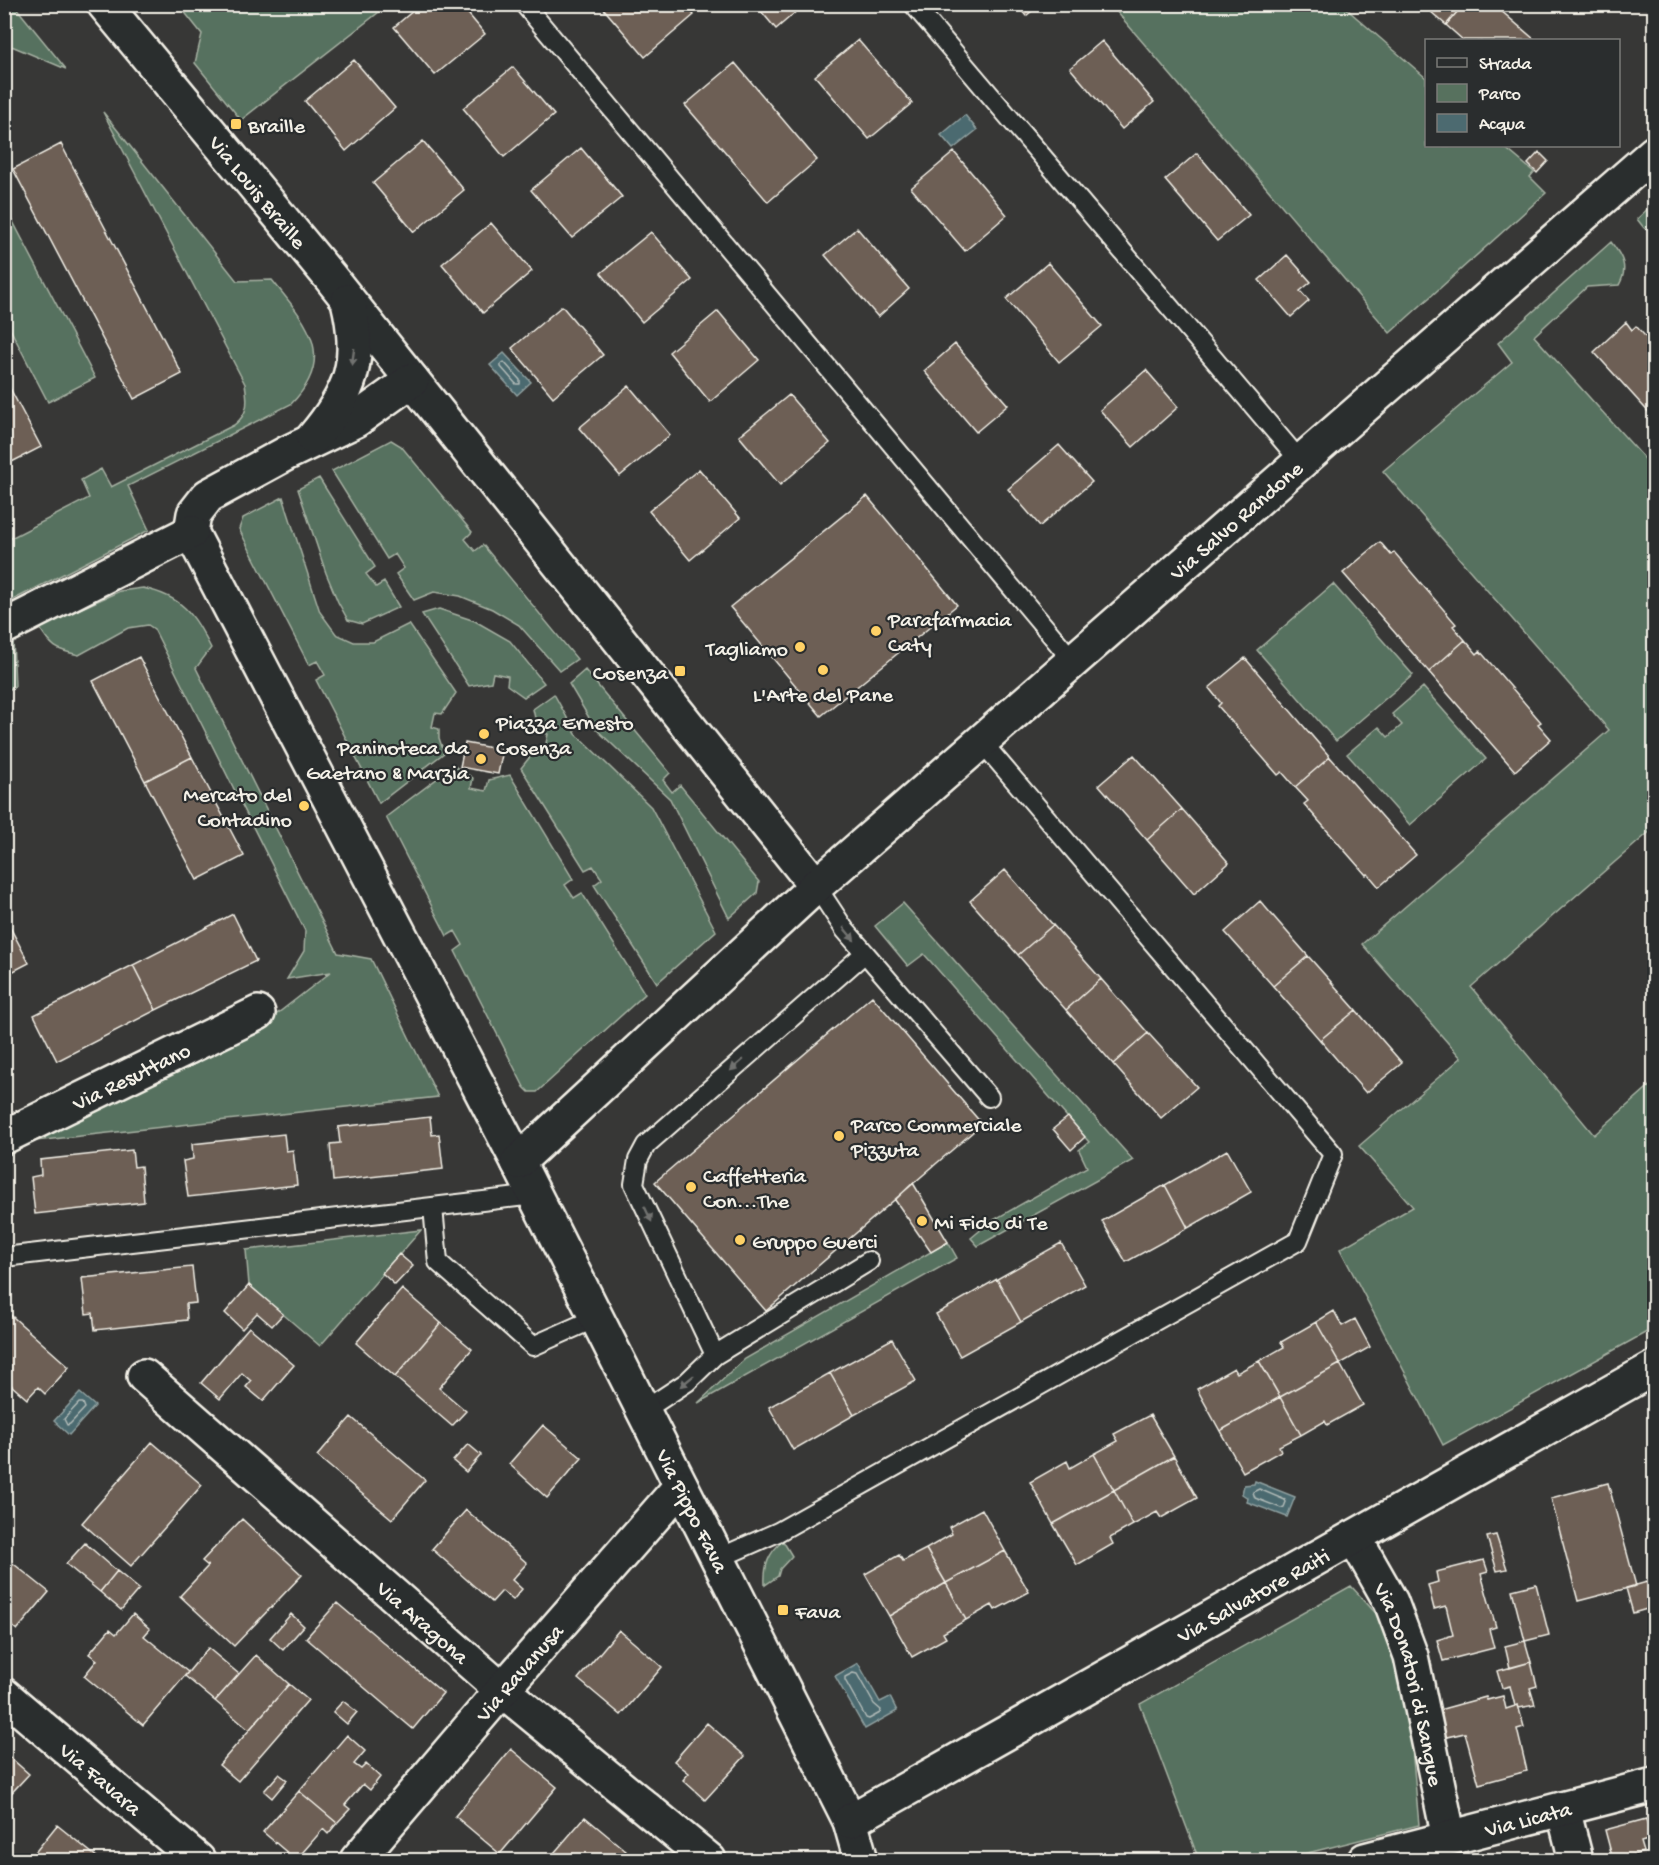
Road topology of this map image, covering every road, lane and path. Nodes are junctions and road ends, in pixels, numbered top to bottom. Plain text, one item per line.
1 (104, 4) edge
2 (524, 4) edge
3 (913, 4) edge
4 (1654, 153) edge
5 (348, 300) junction
6 (412, 380) junction
7 (310, 442) junction
8 (1301, 462) junction
9 (191, 532) junction
10 (4, 627) edge
11 (1073, 661) junction
12 (981, 741) junction
13 (816, 886) junction
14 (865, 952) junction
15 (258, 1013) dead end
16 (989, 1097) dead end
17 (4, 1137) edge
18 (518, 1162) junction
19 (534, 1195) junction
20 (433, 1207) junction
21 (4, 1257) edge
22 (869, 1261) dead end
23 (596, 1318) junction
24 (715, 1355) junction
25 (1654, 1368) edge
26 (144, 1376) dead end
27 (643, 1411) junction
28 (681, 1486) junction
29 (1354, 1537) junction
30 (717, 1559) junction
31 (502, 1690) junction
32 (4, 1695) edge
33 (1654, 1785) edge
34 (1563, 1809) junction
35 (849, 1821) junction
36 (1449, 1838) junction
37 (198, 1860) edge
38 (357, 1860) edge
39 (709, 1860) edge
40 (861, 1860) edge
41 (1365, 1860) edge
42 (1576, 1860) edge

1 - 5 street, Via Louis Braille
2 - 11 lane
3 - 8 lane
4 - 8 street, Via Salvo Randone
5 - 6 street, Via Louis Braille
5 -> 7 street
6 - 7 street
6 - 13 street, Via Louis Braille
7 - 9 street
8 - 11 street, Via Salvo Randone
9 - 10 street
9 - 18 street, Via Pippo Fava
11 - 12 street, Via Salvo Randone
12 - 13 street, Via Salvo Randone
12 - 30 lane
13 -> 14 lane
13 - 18 street, Via Salvo Randone
14 - 16 lane
14 -> 24 lane
15 - 17 street, Via Resuttano
18 - 19 street, Via Pippo Fava
19 - 20 lane
19 - 23 street, Via Pippo Fava
20 - 21 lane
20 - 23 lane
22 - 24 lane
23 - 27 street, Via Pippo Fava
24 -> 27 lane
25 - 29 street, Via Salvatore Raiti
26 - 31 street, Via Aragona
27 - 28 street, Via Pippo Fava
28 - 30 street, Via Pippo Fava
28 - 31 street, Via Ravanusa
29 - 35 street, Via Salvatore Raiti
29 - 36 street, Via Donatori di Sangue
30 - 35 street, Via Pippo Fava
31 - 38 street, Via Ravanusa
31 - 39 street, Via Aragona
32 - 37 street, Via Favara
33 - 34 street, Via Licata
34 - 36 street, Via Licata
34 - 42 street
35 - 40 street, Via Pippo Fava
36 - 41 street, Via Licata

